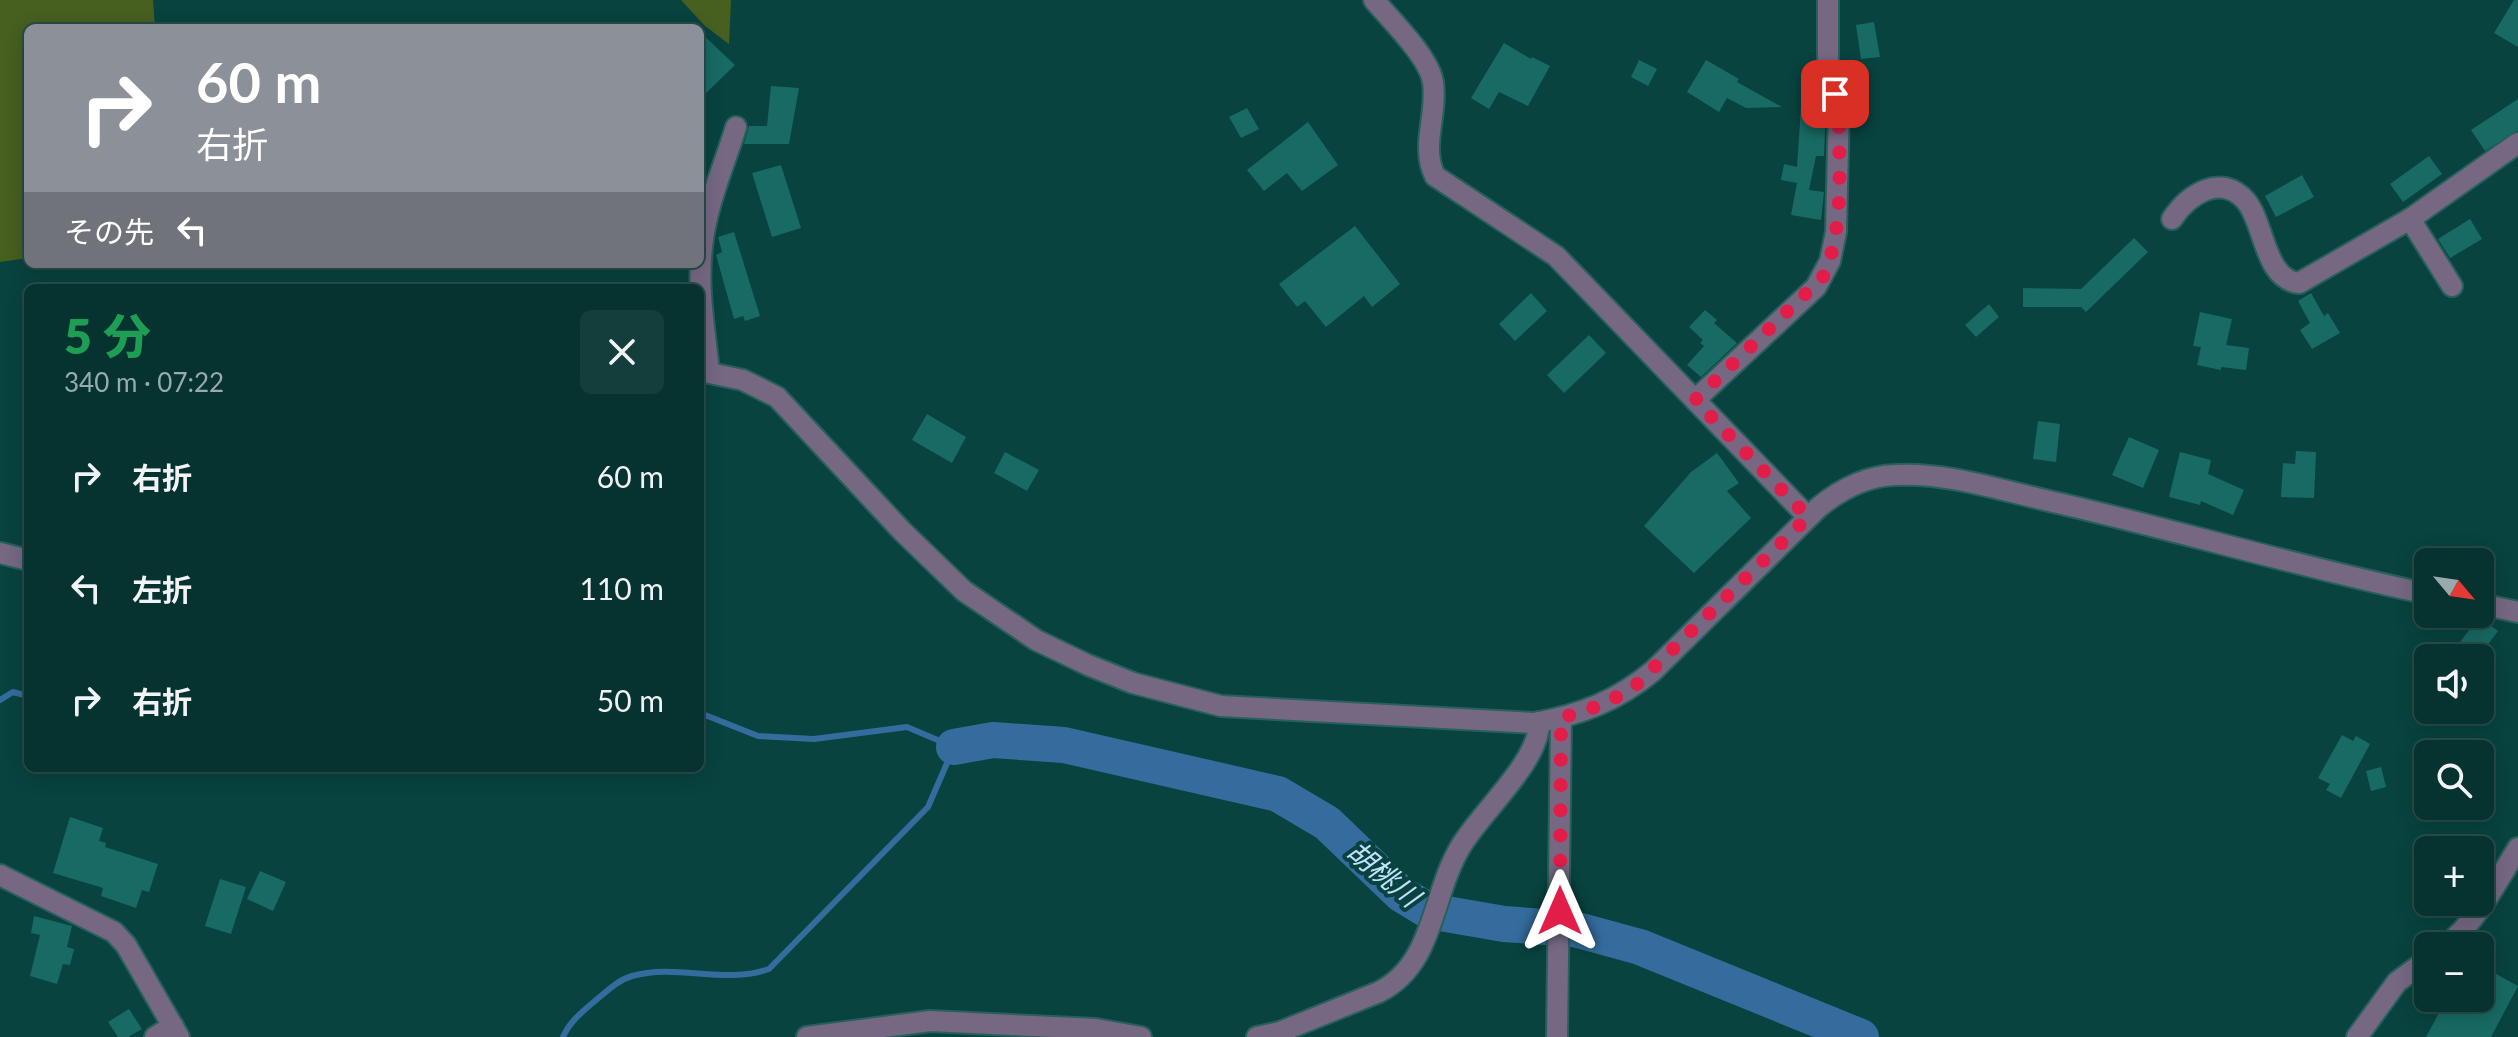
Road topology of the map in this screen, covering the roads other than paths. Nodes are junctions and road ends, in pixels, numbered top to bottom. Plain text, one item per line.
1 (1374, 0) edge
2 (1828, 0) edge
3 (736, 127) dead end
4 (2518, 143) edge
5 (2172, 219) dead end
6 (2410, 219) junction
7 (704, 234) edge
8 (2452, 286) dead end
9 (704, 371) edge
10 (1695, 400) junction
11 (1808, 517) junction
12 (0, 553) edge
13 (24, 559) edge
14 (2414, 591) edge
15 (2494, 607) edge
16 (2518, 612) edge
17 (1561, 718) junction
18 (1539, 722) junction
19 (2518, 848) edge
20 (0, 875) edge
21 (2461, 932) edge
22 (2414, 969) edge
23 (995, 1030) edge
24 (176, 1032) edge
25 (155, 1037) edge
26 (807, 1037) edge
27 (1141, 1037) edge
28 (1257, 1037) edge
29 (1557, 1037) edge
30 (2357, 1037) edge

1 - 10 street
2 - 10 street
3 - 7 street
4 - 6 street
5 - 6 street
6 - 8 street
9 - 18 street
10 - 11 street
11 - 14 street
11 - 17 street
12 - 13 street
15 - 16 street
17 - 18 street
17 - 29 street
18 - 28 street
19 - 21 street
20 - 24 street
22 - 30 street
23 - 26 street
23 - 27 street
24 - 25 street

